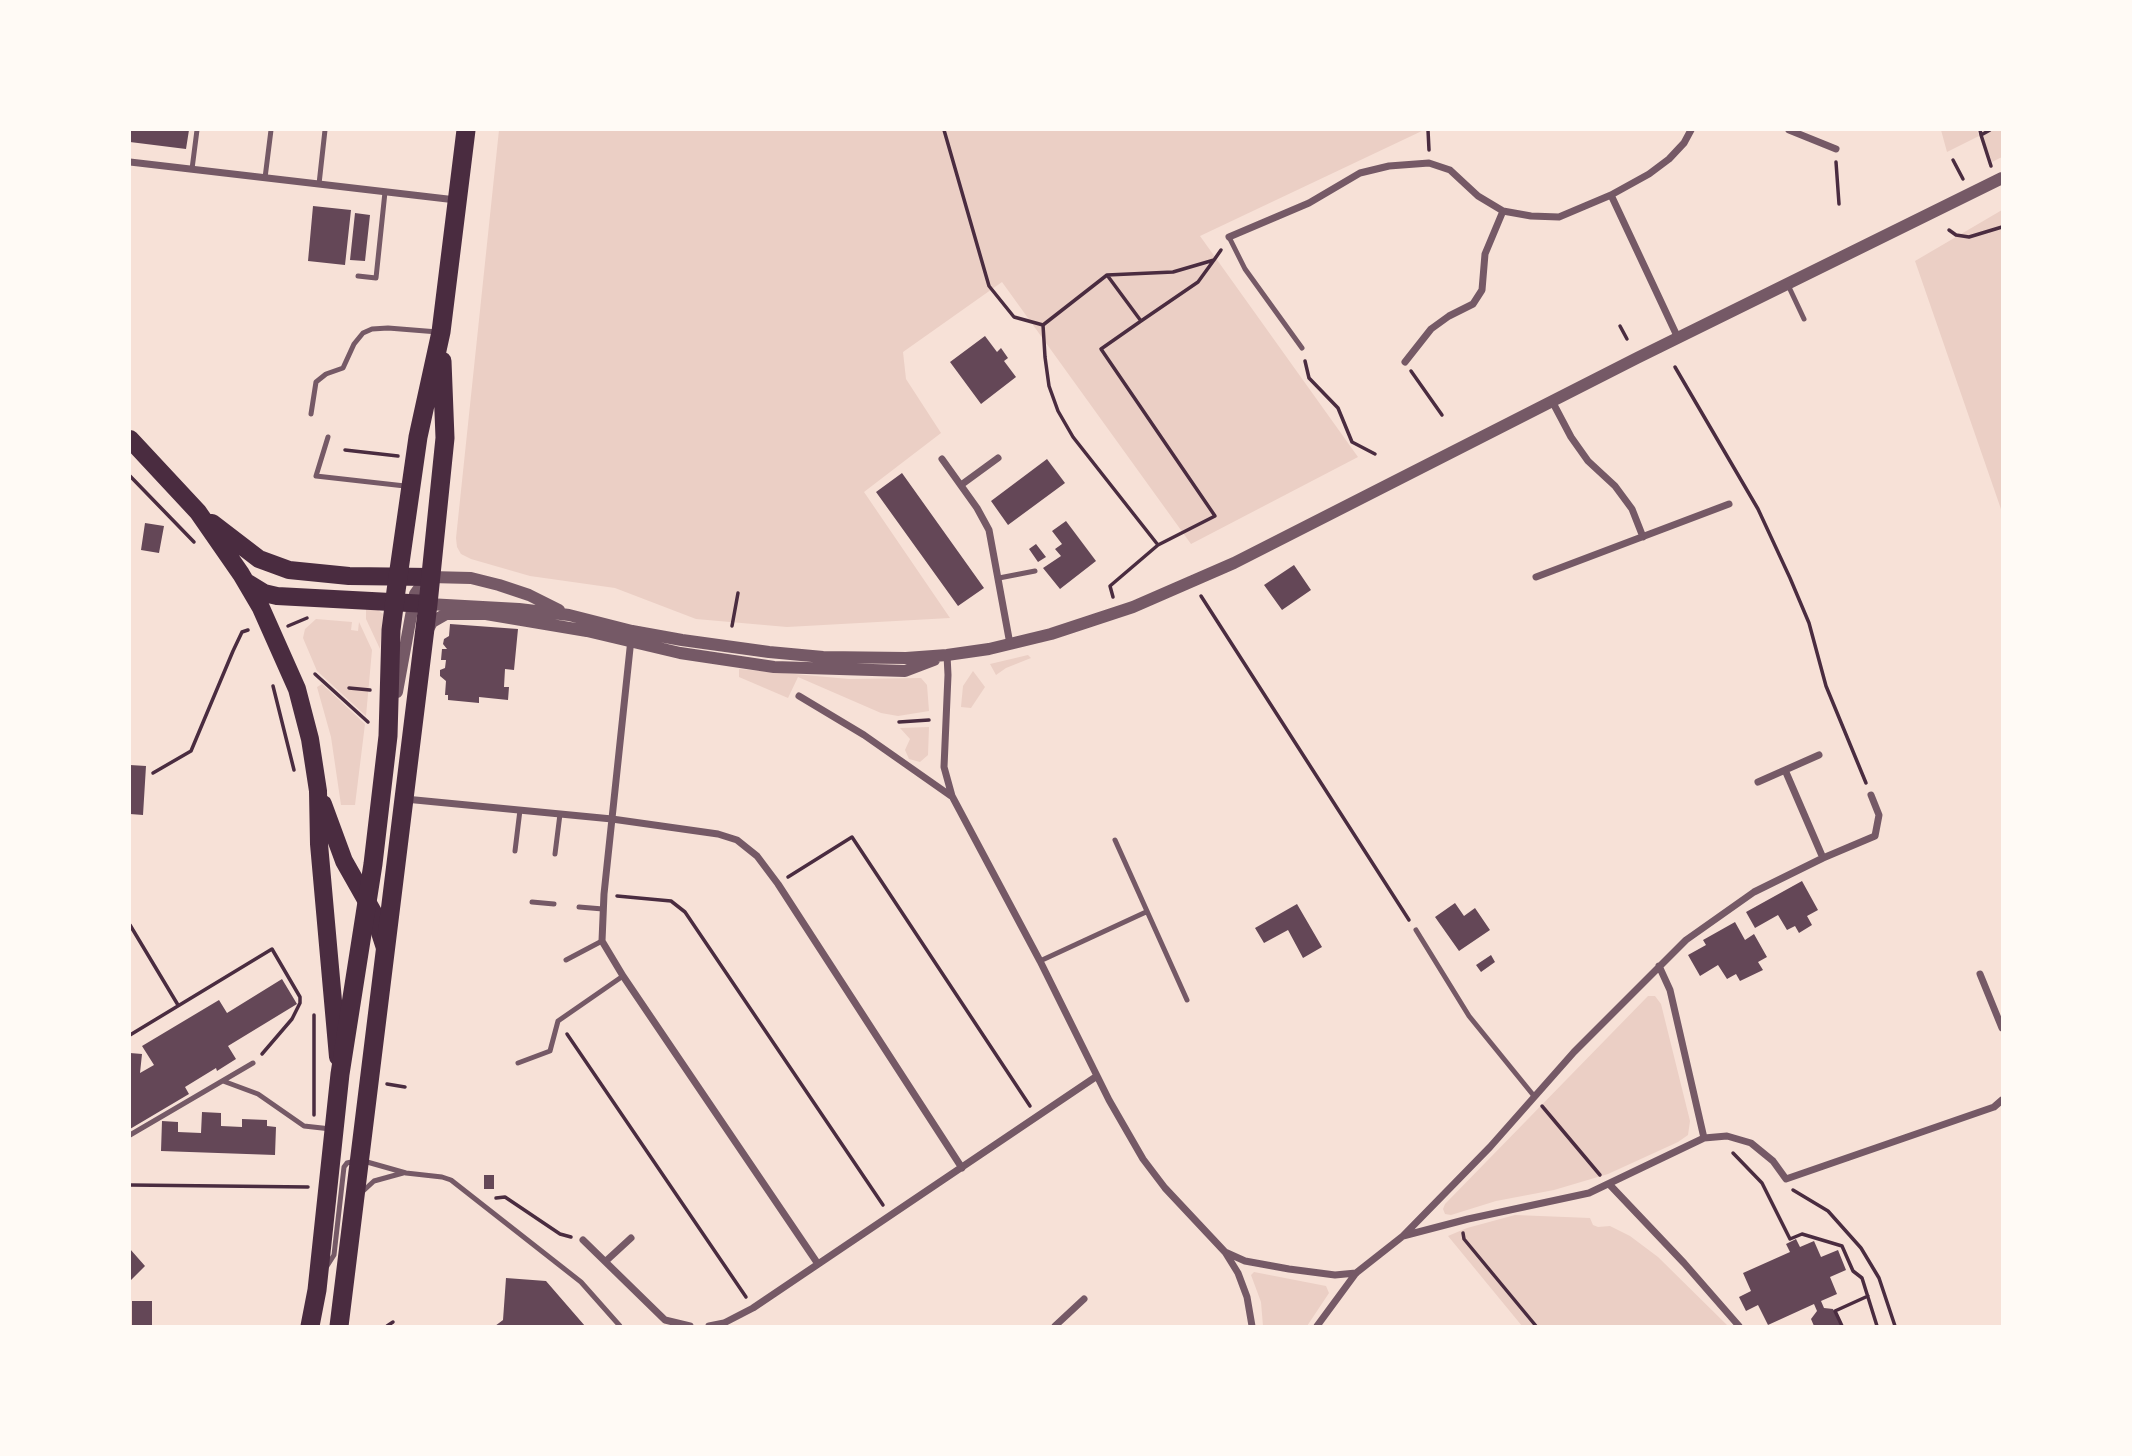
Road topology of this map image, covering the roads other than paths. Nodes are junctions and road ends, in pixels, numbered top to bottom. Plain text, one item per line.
1 (197, 130) edge
2 (271, 130) edge
3 (325, 130) edge
4 (466, 130) edge
5 (1692, 130) edge
6 (1789, 130) edge
7 (1836, 149) road end
8 (130, 162) edge
9 (192, 169) junction
10 (265, 178) junction
11 (1999, 180) edge
12 (319, 184) junction
13 (386, 192) junction
14 (1611, 195) junction
15 (457, 200) junction
16 (1503, 211) junction
17 (1229, 237) joint
18 (358, 276) dead end
19 (1788, 285) junction
20 (1804, 319) dead end
21 (441, 332) junction
22 (1678, 338) junction
23 (1302, 348) road end
24 (1405, 362) road end
25 (1552, 401) junction
26 (311, 414) dead end
27 (328, 437) dead end
28 (130, 439) edge
29 (998, 458) dead end
30 (942, 459) dead end
31 (961, 485) junction
32 (412, 487) junction
33 (1729, 504) dead end
34 (198, 512) junction
35 (1643, 537) junction
36 (1035, 571) dead end
37 (398, 576) junction
38 (430, 577) junction
39 (1536, 577) dead end
40 (999, 578) junction
41 (246, 582) junction
42 (412, 603) junction
43 (569, 615) junction
44 (425, 635) junction
45 (632, 636) junction
46 (1010, 644) junction
47 (947, 655) junction
48 (799, 696) dead end
49 (1819, 755) dead end
50 (1785, 770) junction
51 (1758, 782) dead end
52 (318, 791) junction
53 (1871, 795) road end
54 (951, 796) junction
55 (404, 799) junction
56 (520, 810) junction
57 (560, 814) junction
58 (612, 819) junction
59 (1115, 840) dead end
60 (515, 851) dead end
61 (555, 854) dead end
62 (1823, 858) junction
63 (367, 900) junction
64 (532, 902) dead end
65 (554, 904) dead end
66 (579, 906) dead end
67 (603, 909) junction
68 (1146, 912) junction
69 (1416, 930) road end
70 (602, 941) junction
71 (385, 951) junction
72 (566, 960) dead end
73 (1040, 961) junction
74 (1659, 966) junction
75 (1980, 974) dead end
76 (623, 976) junction
77 (1187, 1000) dead end
78 (2003, 1028) edge
79 (253, 1063) road end
80 (518, 1063) dead end
81 (340, 1074) junction
82 (1097, 1076) junction
83 (223, 1080) junction
84 (1534, 1096) junction
85 (2003, 1100) edge
86 (334, 1129) junction
87 (130, 1135) edge
88 (1704, 1138) junction
89 (360, 1160) junction
90 (962, 1168) junction
91 (406, 1173) junction
92 (1609, 1184) junction
93 (355, 1203) junction
94 (1403, 1236) junction
95 (631, 1238) dead end
96 (583, 1240) road end
97 (1224, 1252) junction
98 (607, 1261) junction
99 (818, 1264) junction
100 (1356, 1273) junction
101 (318, 1280) junction
102 (1084, 1299) dead end
103 (725, 1325) edge
104 (310, 1326) edge
105 (338, 1326) edge
106 (620, 1326) edge
107 (691, 1326) edge
108 (709, 1326) edge
109 (1055, 1326) edge
110 (1252, 1326) edge
111 (1317, 1326) edge
112 (1739, 1326) edge

1 - 9 lane
2 - 10 lane
3 - 12 lane
4 - 15 highway
5 - 14 street
6 - 7 street
8 - 9 street
9 - 10 street
10 - 12 street
11 - 19 street
12 - 13 street
13 - 15 street
13 - 18 lane
14 - 16 street
14 - 22 street
15 - 21 highway
16 - 17 street
16 - 24 street
17 - 23 lane
19 - 20 lane
19 - 22 street
21 - 26 lane
21 - 32 highway
21 - 38 highway
22 - 25 street
25 - 35 street
25 - 46 street
27 - 32 lane
28 - 34 main road
29 - 31 street
30 - 31 street
31 - 40 street
32 - 37 highway
33 - 35 street
34 - 37 main road
34 - 41 main road
35 - 39 street
36 - 40 lane
37 - 38 main road
37 - 42 highway
38 - 42 highway
38 - 43 street
40 - 46 street
41 - 42 main road
41 - 52 main road
42 - 43 street
42 - 44 highway
42 - 63 highway
43 - 45 street
44 - 45 street
44 - 55 highway
45 - 47 street
45 - 58 street
46 - 47 street
47 - 54 street
48 - 54 street
49 - 50 street
50 - 51 street
50 - 62 street
52 - 63 main road
52 - 81 main road
53 - 62 street
54 - 73 street
55 - 56 street
55 - 71 highway
56 - 57 street
56 - 60 lane
57 - 58 street
57 - 61 lane
58 - 67 street
58 - 90 street
59 - 68 lane
62 - 74 street
63 - 71 main road
63 - 81 highway
64 - 65 lane
66 - 67 lane
67 - 70 street
68 - 73 lane
68 - 77 lane
69 - 84 lane
70 - 72 lane
70 - 76 street
71 - 89 highway
73 - 82 street
74 - 84 street
74 - 88 street
75 - 78 street
76 - 80 lane
76 - 99 street
79 - 83 lane
81 - 86 highway
82 - 90 street
82 - 97 street
83 - 86 lane
83 - 87 lane
84 - 94 street
85 - 88 street
86 - 101 highway
88 - 92 street
89 - 91 lane
89 - 93 highway
89 - 101 lane
90 - 99 street
91 - 93 lane
91 - 106 lane
92 - 94 street
92 - 112 street
93 - 105 highway
94 - 100 street
95 - 98 street
96 - 98 street
97 - 100 street
97 - 110 street
98 - 107 street
99 - 103 street
100 - 111 street
101 - 104 highway
102 - 109 street
103 - 108 street

